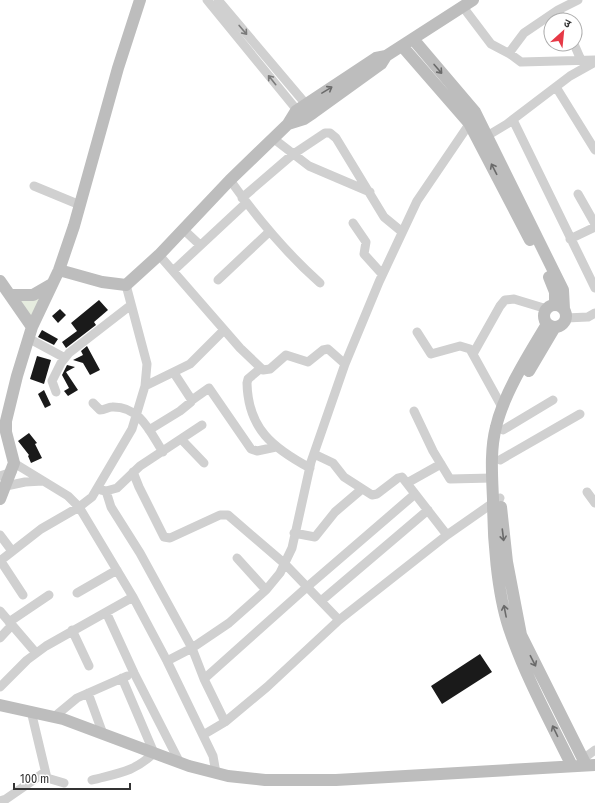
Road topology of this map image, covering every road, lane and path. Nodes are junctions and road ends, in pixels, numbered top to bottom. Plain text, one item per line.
1 (140, 0) edge
2 (207, 0) edge
3 (218, 0) edge
4 (474, 0) edge
5 (578, 0) edge
6 (463, 7) junction
7 (558, 10) joint
8 (413, 39) junction
9 (402, 46) junction
10 (578, 52) edge
11 (509, 53) junction
12 (581, 60) junction
13 (594, 63) edge
14 (556, 87) junction
15 (305, 112) junction
16 (473, 120) junction
17 (513, 120) junction
18 (274, 139) junction
19 (483, 139) junction
20 (595, 150) edge
21 (292, 155) junction
22 (230, 180) junction
23 (34, 186) dead end
24 (370, 192) junction
25 (578, 194) dead end
26 (244, 200) junction
27 (80, 205) junction
28 (353, 223) dead end
29 (595, 226) edge
30 (184, 230) junction
31 (401, 231) junction
32 (270, 232) junction
33 (570, 240) junction
34 (200, 246) junction
35 (159, 255) junction
36 (59, 270) junction
37 (172, 271) junction
38 (382, 274) junction
39 (218, 280) dead end
40 (53, 283) junction
41 (320, 283) dead end
42 (126, 285) junction
43 (4, 288) edge
44 (595, 288) edge
45 (131, 305) junction
46 (558, 310) junction
47 (595, 313) edge
48 (551, 326) junction
49 (224, 330) junction
50 (417, 332) dead end
51 (30, 333) junction
52 (473, 354) junction
53 (65, 358) junction
54 (345, 364) junction
55 (261, 368) junction
56 (174, 373) junction
57 (145, 386) junction
58 (56, 392) dead end
59 (192, 400) junction
60 (553, 400) dead end
61 (93, 403) dead end
62 (502, 407) junction
63 (414, 411) dead end
64 (137, 413) junction
65 (580, 414) dead end
66 (202, 425) dead end
67 (2, 429) edge
68 (149, 430) junction
69 (503, 430) junction
70 (181, 439) junction
71 (276, 447) junction
72 (162, 452) junction
73 (314, 454) junction
74 (500, 460) junction
75 (204, 463) dead end
76 (441, 464) junction
77 (13, 468) junction
78 (310, 468) junction
79 (133, 472) junction
80 (492, 478) junction
81 (3, 481) edge
82 (44, 481) junction
83 (407, 483) junction
84 (362, 489) junction
85 (102, 490) junction
86 (587, 492) dead end
87 (415, 494) junction
88 (0, 499) edge
89 (496, 501) junction
90 (595, 503) edge
91 (79, 507) junction
92 (428, 510) junction
93 (294, 533) junction
94 (448, 534) junction
95 (0, 535) edge
96 (12, 551) junction
97 (237, 558) dead end
98 (0, 560) edge
99 (285, 564) junction
100 (117, 570) junction
101 (307, 587) junction
102 (266, 590) junction
103 (78, 593) dead end
104 (23, 595) dead end
105 (49, 595) dead end
106 (133, 597) junction
107 (321, 601) junction
108 (0, 611) edge
109 (106, 612) junction
110 (339, 620) junction
111 (10, 623) junction
112 (514, 628) junction
113 (72, 630) junction
114 (0, 638) edge
115 (192, 648) junction
116 (36, 653) junction
117 (167, 661) junction
118 (89, 666) dead end
119 (134, 673) junction
120 (122, 678) junction
121 (204, 679) junction
122 (0, 687) edge
123 (88, 693) junction
124 (0, 705) edge
125 (31, 711) junction
126 (54, 716) junction
127 (225, 722) junction
128 (103, 734) junction
129 (203, 734) junction
130 (595, 750) edge
131 (154, 753) junction
132 (180, 763) junction
133 (588, 763) edge
134 (572, 766) junction
135 (45, 772) junction
136 (216, 773) junction
137 (92, 780) dead end
138 (64, 783) dead end
139 (0, 801) edge

1 - 27 street
15 -> 2 street
3 -> 15 street
4 - 6 street
5 - 7 street
6 - 8 street
6 - 11 street
7 - 11 street
8 - 9 street
8 -> 16 street
9 - 15 street
9 - 16 street
10 - 12 street
11 - 12 street
12 - 13 street
13 - 14 street
14 - 17 street
14 - 20 street
15 - 18 street
16 - 19 street
16 - 31 street
17 - 19 street
17 - 33 street
18 - 21 street
18 - 22 street
19 - 46 street
21 - 24 street
21 - 24 street
21 - 26 street
22 - 26 street
22 - 30 street
23 - 27 street
24 - 31 street
25 - 29 street
26 - 32 street
26 - 34 street
27 - 36 street
28 - 38 street
29 - 33 street
30 - 34 street
30 - 35 street
31 - 38 street
32 - 39 street
32 - 41 street
33 - 44 street
34 - 37 street
35 - 37 street
35 - 42 street
36 - 40 street
36 - 42 street
37 - 49 street
38 - 54 street
40 - 43 street
40 - 51 street
42 - 45 street
43 - 51 street
45 - 53 street
45 - 57 street
46 - 47 street
46 - 48 street
46 - 48 street
46 - 52 street
48 - 62 street
48 - 69 street
49 - 55 street
49 - 56 street
50 - 52 street
51 - 53 street
51 - 67 street
52 - 62 street
53 - 58 street
54 - 55 street
54 - 73 street
55 - 71 street
56 - 57 street
56 - 59 street
57 - 64 street
59 - 68 street
59 - 71 street
60 - 69 street
61 - 64 street
62 - 80 street
63 - 76 street
64 - 68 street
64 - 85 street
65 - 74 street
66 - 70 street
67 - 77 street
68 - 72 street
69 - 74 street
70 - 72 street
70 - 75 street
71 - 78 street
72 - 79 street
73 - 78 street
73 - 84 street
74 - 89 street
76 - 80 street
76 - 83 street
77 - 81 street
77 - 82 street
78 - 93 street
79 - 85 street
79 - 99 street
80 - 89 street
81 - 82 street
81 - 88 street
82 - 91 street
83 - 84 street
83 - 87 street
84 - 93 street
85 - 91 street
85 - 115 street
86 - 90 street
87 - 92 street
87 - 101 street
89 - 94 street
89 - 112 street
91 - 96 street
91 - 100 street
92 - 94 street
92 - 107 street
93 - 99 street
94 - 110 street
95 - 96 street
96 - 98 street
97 - 102 street
98 - 104 street
99 - 101 street
99 - 102 street
100 - 103 street
100 - 106 street
101 - 107 street
101 - 121 street
102 - 115 street
105 - 111 street
106 - 109 street
106 - 117 street
107 - 110 street
108 - 111 street
109 - 113 street
109 - 119 street
110 - 127 street
111 - 114 street
111 - 116 street
112 -> 133 street
134 -> 112 street
113 - 116 street
113 - 118 street
115 - 117 street
115 - 121 street
116 - 122 street
117 - 129 street
119 - 120 street
119 - 132 street
120 - 123 street
120 - 131 street
121 - 127 street
123 - 126 street
123 - 128 street
124 - 125 street
125 - 126 street
125 - 135 street
126 - 128 street
127 - 129 street
128 - 131 street
129 - 136 street
130 - 133 street
131 - 132 street
131 - 137 street
132 - 136 street
133 - 134 street
134 - 136 street
135 - 138 street
135 - 139 street

